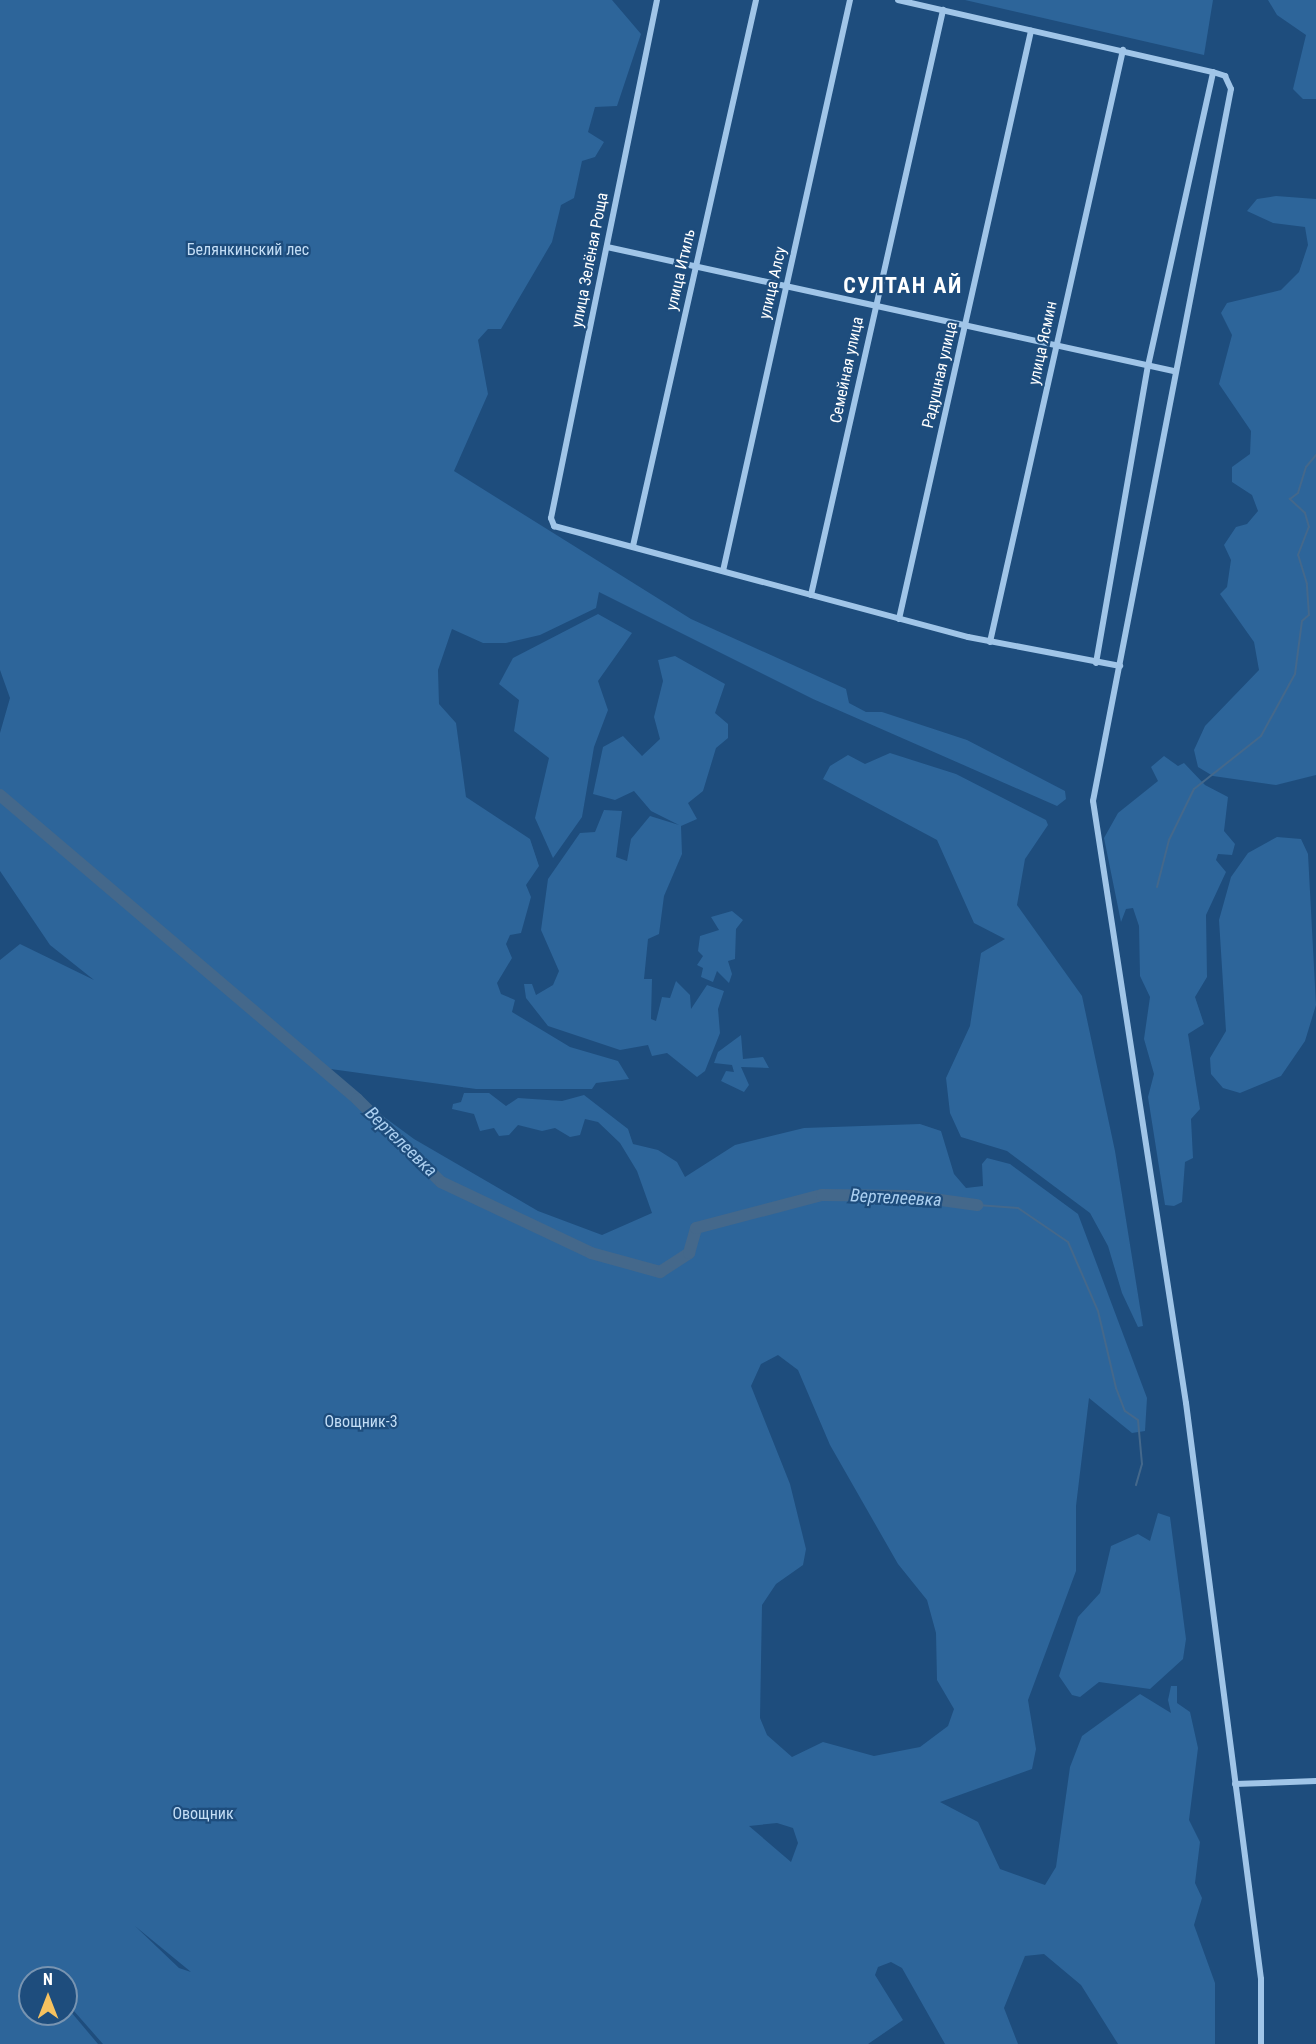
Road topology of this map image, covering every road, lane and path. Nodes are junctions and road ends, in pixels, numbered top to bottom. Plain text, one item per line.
1 (657, 0) edge
2 (756, 0) edge
3 (850, 0) edge
4 (898, 0) edge
5 (943, 10) junction
6 (1031, 31) junction
7 (1123, 50) junction
8 (1213, 72) junction
9 (607, 247) junction
10 (696, 266) junction
11 (786, 285) junction
12 (876, 305) junction
13 (965, 325) junction
14 (1056, 345) junction
15 (1148, 366) junction
16 (1174, 371) junction
17 (633, 546) junction
18 (723, 571) junction
19 (812, 595) junction
20 (899, 619) junction
21 (990, 642) junction
22 (1096, 663) junction
23 (1120, 666) junction
24 (1316, 1781) edge
25 (1235, 1784) junction
26 (1261, 2044) edge

1 - 9 street, улица Зелёная Роща
2 - 10 street, улица Итиль
3 - 11 street, улица Алсу
4 - 5 street
5 - 6 street
5 - 12 street, Семейная улица
6 - 7 street
6 - 13 street, Радушная улица
7 - 8 street
7 - 14 street, улица Ясмин
8 - 15 street
8 - 16 street
9 - 10 street
9 - 17 street, улица Зелёная Роща
10 - 11 street
10 - 17 street, улица Итиль
11 - 12 street
11 - 18 street, улица Алсу
12 - 13 street
12 - 19 street, Семейная улица
13 - 14 street
13 - 20 street, Радушная улица
14 - 15 street
14 - 21 street, улица Ясмин
15 - 16 street
15 - 22 street
16 - 23 street
17 - 18 street
18 - 19 street
19 - 20 street
20 - 21 street
21 - 22 street
22 - 23 street
23 - 25 street
24 - 25 street
25 - 26 street

